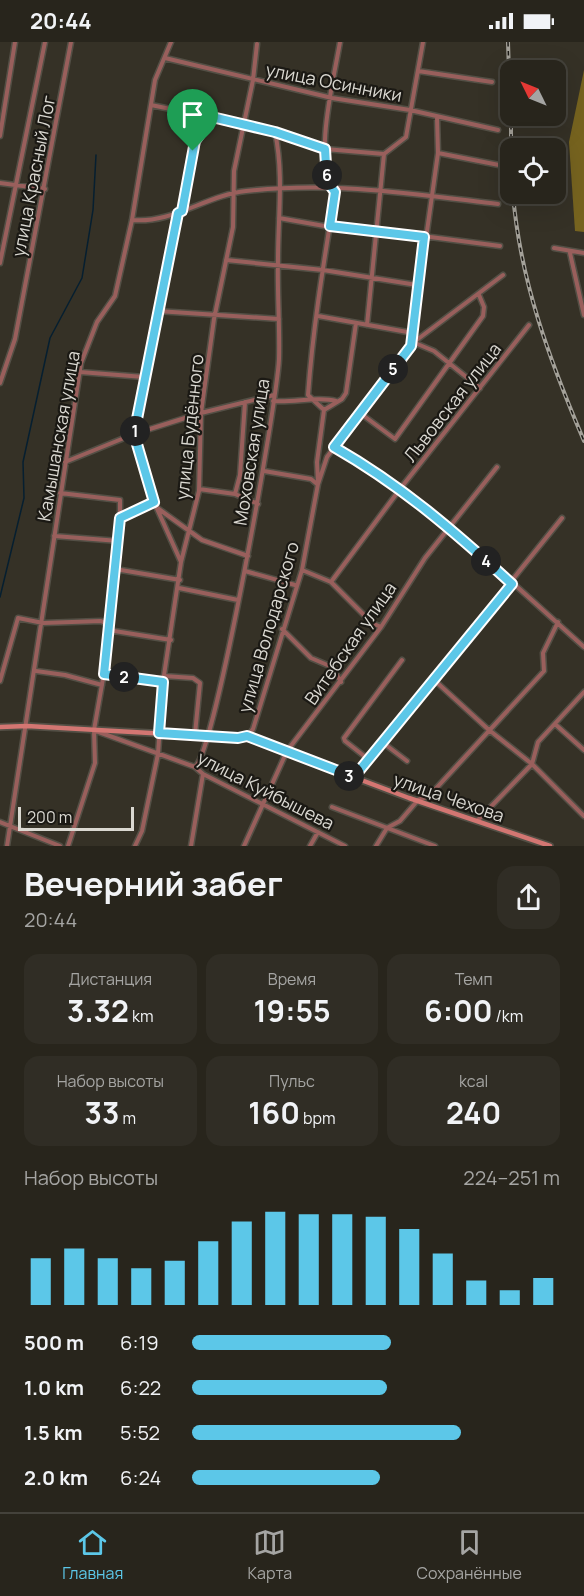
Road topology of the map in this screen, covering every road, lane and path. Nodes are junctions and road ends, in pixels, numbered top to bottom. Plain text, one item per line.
1 (15, 42) edge
2 (45, 42) edge
3 (71, 42) edge
4 (171, 42) edge
5 (340, 42) edge
6 (423, 42) edge
7 (257, 44) dead end
8 (165, 58) junction
9 (418, 71) junction
10 (253, 80) junction
11 (492, 82) dead end
12 (332, 98) junction
13 (151, 105) junction
14 (410, 110) junction
15 (212, 117) junction
16 (437, 117) junction
17 (244, 124) junction
18 (498, 130) dead end
19 (275, 132) junction
20 (0, 136) edge
21 (325, 149) junction
22 (438, 153) junction
23 (384, 154) junction
24 (499, 165) dead end
25 (0, 183) edge
26 (330, 186) junction
27 (16, 187) junction
28 (281, 187) junction
29 (45, 189) junction
30 (381, 189) junction
31 (235, 192) junction
32 (430, 196) junction
33 (498, 204) dead end
34 (180, 212) junction
35 (279, 218) junction
36 (132, 220) junction
37 (330, 226) junction
38 (376, 230) junction
39 (424, 237) junction
40 (500, 246) dead end
41 (554, 248) dead end
42 (570, 253) junction
43 (584, 254) edge
44 (226, 260) junction
45 (0, 263) edge
46 (278, 266) junction
47 (323, 270) junction
48 (503, 275) dead end
49 (372, 277) junction
50 (417, 285) junction
51 (479, 295) junction
52 (157, 311) junction
53 (215, 314) junction
54 (584, 315) edge
55 (318, 316) junction
56 (279, 320) junction
57 (356, 323) junction
58 (367, 325) junction
59 (529, 325) dead end
60 (413, 333) junction
61 (412, 344) junction
62 (451, 363) junction
63 (80, 372) junction
64 (144, 378) junction
65 (0, 383) edge
66 (480, 388) junction
67 (274, 395) junction
68 (273, 401) junction
69 (311, 401) junction
70 (336, 401) junction
71 (245, 402) junction
72 (324, 410) junction
73 (201, 413) junction
74 (360, 413) junction
75 (134, 434) junction
76 (334, 447) junction
77 (65, 462) junction
78 (497, 467) dead end
79 (264, 471) junction
80 (318, 484) junction
81 (199, 489) junction
82 (400, 489) junction
83 (60, 493) junction
84 (235, 494) junction
85 (154, 502) junction
86 (258, 504) junction
87 (156, 507) junction
88 (120, 518) junction
89 (562, 518) dead end
90 (449, 527) junction
91 (189, 529) junction
92 (54, 536) junction
93 (118, 541) junction
94 (248, 556) junction
95 (181, 562) junction
96 (115, 569) junction
97 (302, 570) junction
98 (245, 571) junction
99 (180, 580) junction
100 (331, 582) junction
101 (512, 584) junction
102 (295, 585) junction
103 (179, 588) junction
104 (238, 600) junction
105 (558, 622) junction
106 (43, 623) junction
107 (108, 627) junction
108 (381, 627) junction
109 (282, 629) junction
110 (171, 640) junction
111 (584, 646) edge
112 (402, 660) dead end
113 (36, 671) junction
114 (104, 674) junction
115 (164, 676) junction
116 (432, 678) junction
117 (0, 681) edge
118 (163, 682) junction
119 (341, 682) junction
120 (102, 686) junction
121 (583, 694) edge
122 (555, 724) junction
123 (27, 726) junction
124 (0, 727) edge
125 (94, 730) junction
126 (489, 730) junction
127 (159, 733) junction
128 (195, 734) junction
129 (209, 735) junction
130 (247, 736) junction
131 (382, 742) junction
132 (584, 750) edge
133 (287, 751) junction
134 (158, 754) junction
135 (369, 759) junction
136 (407, 761) dead end
137 (532, 764) junction
138 (195, 767) junction
139 (203, 774) junction
140 (354, 777) junction
141 (418, 800) junction
142 (264, 804) junction
143 (332, 807) dead end
144 (584, 816) edge
145 (477, 820) junction
146 (0, 822) edge
147 (10, 824) junction
148 (387, 828) junction
149 (318, 832) junction
150 (7, 846) edge
151 (60, 846) edge
152 (68, 846) edge
153 (135, 846) edge
154 (191, 846) edge
155 (244, 846) edge
156 (310, 846) edge
157 (345, 846) edge
158 (376, 846) edge
159 (435, 846) edge
160 (550, 846) edge

1 - 20 street
2 - 27 street
3 - 29 street, улица Красный Лог
4 - 8 street, Камышанская улица
5 - 12 street
6 - 9 street
7 - 10 street, улица Будённого
8 - 10 street, улица Осинники
8 - 13 street, Камышанская улица
9 - 11 street
9 - 14 street
10 - 12 street, улица Осинники
10 - 17 street, улица Будённого
12 - 14 street, улица Осинники
12 - 21 street
13 - 15 street
13 - 36 street, Камышанская улица
14 - 16 street, улица Осинники
14 - 23 street
15 - 17 street
15 - 34 street
16 - 18 street, улица Осинники
16 - 22 street
17 - 19 street
17 - 31 street, улица Будённого
19 - 21 street
19 - 28 street, Моховская улица
21 - 23 street
21 - 26 street
22 - 24 street
22 - 32 street
23 - 30 street
25 - 27 street
26 - 28 street
26 - 30 street
26 - 37 street
27 - 29 street
27 - 45 street
28 - 31 street
28 - 35 street, Моховская улица
29 - 65 street, улица Красный Лог
30 - 32 street
30 - 38 street
31 - 34 street
31 - 44 street, улица Будённого
32 - 33 street
32 - 39 street
34 - 36 street
34 - 52 street
35 - 37 street
35 - 46 street, Моховская улица
36 - 63 street, Камышанская улица
37 - 38 street
37 - 47 street
38 - 39 street
38 - 49 street
39 - 40 street
39 - 50 street
41 - 42 street
42 - 43 street
42 - 54 street
44 - 46 street
44 - 53 street, улица Будённого
46 - 47 street
46 - 56 street, Моховская улица
47 - 49 street
47 - 55 street
48 - 51 street, улица Володарского
49 - 50 street
49 - 58 street
50 - 60 street
51 - 61 street, улица Володарского
51 - 62 street
52 - 53 street
52 - 64 street
53 - 56 street
53 - 73 street, улица Будённого
55 - 57 street
55 - 69 street
56 - 67 street, Моховская улица
57 - 58 street
57 - 70 street
58 - 60 street
59 - 66 street, Львовская улица
60 - 61 street
61 - 62 street
61 - 74 street, улица Володарского
62 - 66 street
62 - 74 street
63 - 64 street
63 - 77 street, Камышанская улица
64 - 75 street
66 - 82 street, Львовская улица
67 - 68 street, Моховская улица
67 - 71 street
68 - 69 street
68 - 79 street, Моховская улица
69 - 70 street
69 - 72 street
70 - 72 street
71 - 73 street
71 - 84 street
72 - 80 street
73 - 75 street
73 - 81 street, улица Будённого
74 - 76 street, улица Володарского
75 - 77 street
75 - 85 street
76 - 80 street, улица Володарского
76 - 82 street
77 - 83 street, Камышанская улица
78 - 90 street, Витебская улица
79 - 80 street
79 - 86 street, Моховская улица
80 - 97 street, улица Володарского
81 - 84 street
81 - 91 street, улица Будённого
82 - 90 street
82 - 100 street, Львовская улица
83 - 88 street
83 - 92 street, Камышанская улица
84 - 86 street
85 - 87 street
85 - 88 street
86 - 94 street, Моховская улица
87 - 91 street
87 - 95 street
88 - 93 street
89 - 101 street
90 - 101 street
90 - 108 street, Витебская улица
91 - 94 street
91 - 95 street, улица Будённого
92 - 93 street
92 - 106 street, Камышанская улица
93 - 96 street
94 - 98 street, Моховская улица
95 - 99 street, улица Будённого
96 - 99 street
96 - 107 street
97 - 100 street
97 - 102 street, улица Володарского
98 - 102 street
98 - 104 street, Моховская улица
99 - 103 street, улица Будённого
100 - 108 street
101 - 105 street
101 - 116 street
102 - 109 street, улица Володарского
103 - 104 street
103 - 110 street, улица Будённого
104 - 129 street, Моховская улица
105 - 111 street
105 - 126 street
106 - 107 street
106 - 113 street, Камышанская улица
106 - 117 street
107 - 110 street
107 - 114 street
108 - 119 street, Витебская улица
109 - 119 street
109 - 130 street, улица Володарского
110 - 115 street, улица Будённого
112 - 135 street
113 - 120 street
113 - 123 street, Камышанская улица
114 - 118 street
114 - 120 street
115 - 118 street, улица Будённого
115 - 128 street
116 - 126 street
116 - 131 street
118 - 127 street, улица Будённого
119 - 133 street, Витебская улица
120 - 125 street
121 - 122 street
122 - 132 street
122 - 137 street
123 - 124 street, улица Куйбышева
123 - 125 street, улица Куйбышева
123 - 147 street, Камышанская улица
125 - 127 street, улица Чехова
125 - 134 street, улица Куйбышева
125 - 152 street
126 - 137 street
126 - 141 street
127 - 128 street, улица Чехова
127 - 134 street, улица Будённого
128 - 129 street, улица Чехова
129 - 130 street, улица Чехова
129 - 138 street, Моховская улица
130 - 133 street, улица Чехова
131 - 135 street
131 - 136 street
133 - 140 street, улица Чехова
133 - 142 street, Витебская улица
134 - 138 street, улица Куйбышева
134 - 153 street, улица Будённого
135 - 140 street
137 - 144 street
137 - 145 street
138 - 139 street, улица Куйбышева
139 - 142 street, улица Куйбышева
139 - 154 street
140 - 141 street, улица Чехова
141 - 145 street, улица Чехова
141 - 148 street
142 - 149 street, улица Куйбышева
142 - 155 street, Витебская улица
143 - 148 street
145 - 160 street, улица Чехова
146 - 147 street
147 - 150 street, Камышанская улица
147 - 151 street
148 - 158 street
148 - 159 street
149 - 156 street
149 - 157 street, улица Куйбышева

